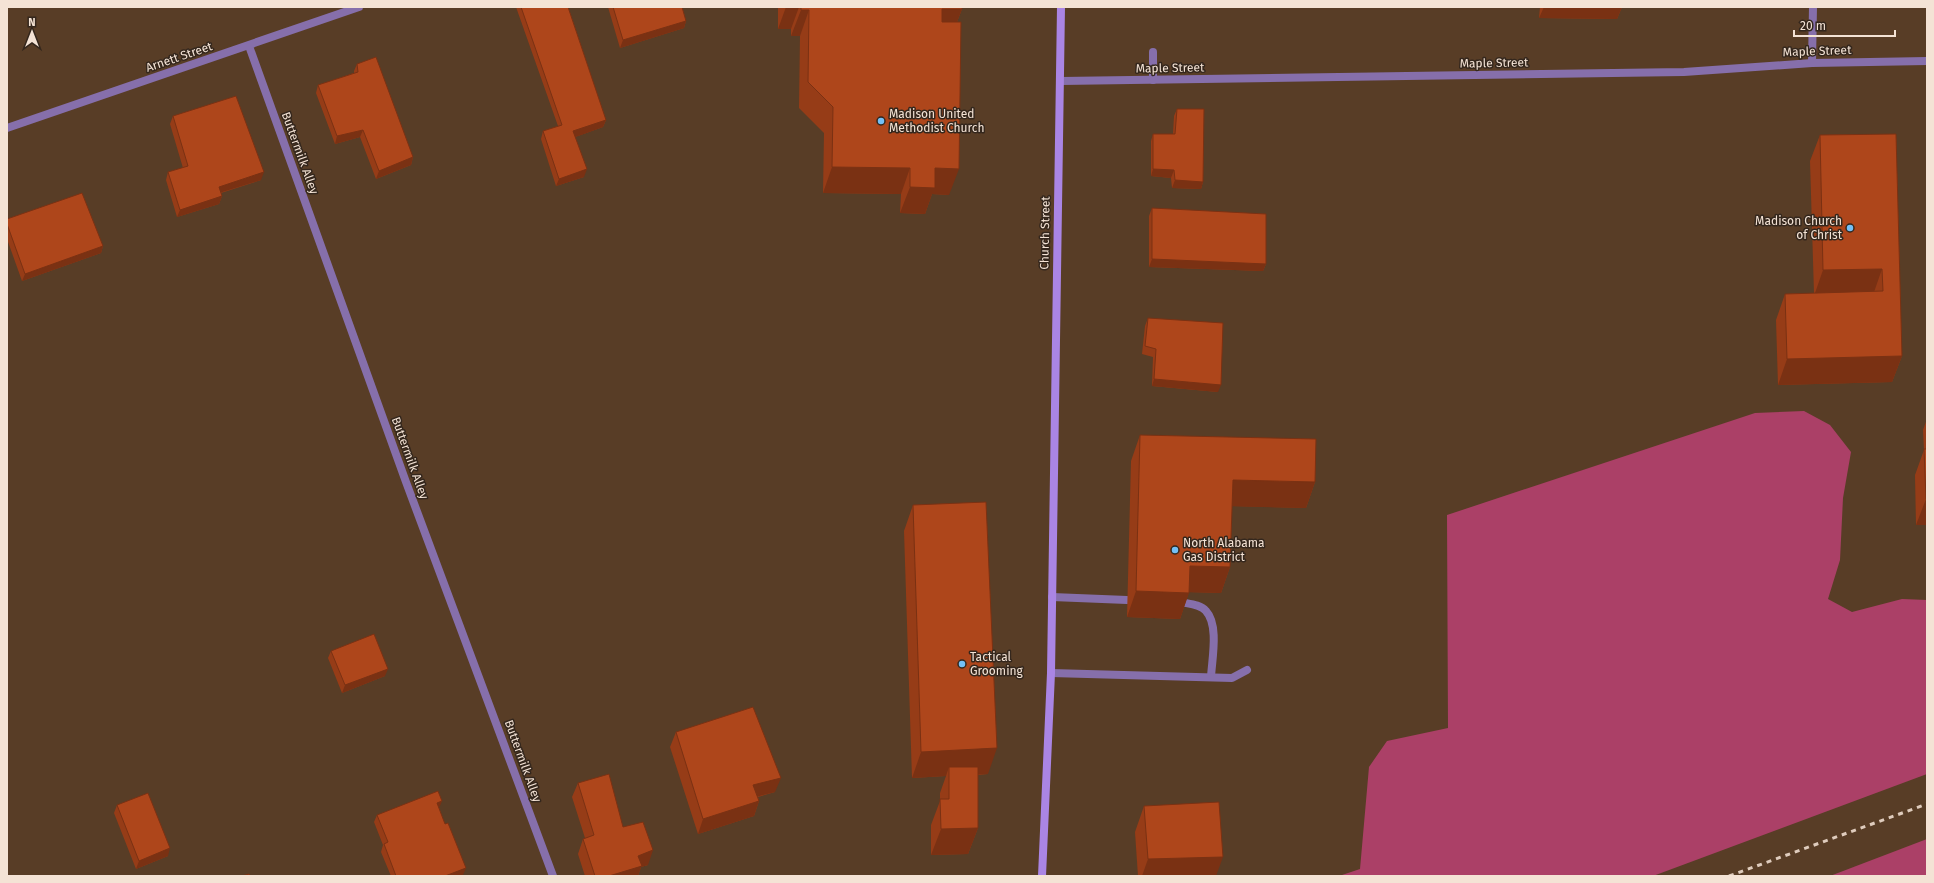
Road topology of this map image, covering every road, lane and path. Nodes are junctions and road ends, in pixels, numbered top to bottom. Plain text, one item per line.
1 (359, 7) edge
2 (1061, 7) edge
3 (1813, 7) edge
4 (249, 46) junction
5 (1153, 52) dead end
6 (1927, 61) edge
7 (1812, 62) junction
8 (1153, 80) junction
9 (1061, 82) junction
10 (7, 128) edge
11 (1052, 597) junction
12 (1127, 600) dead end
13 (1180, 602) edge
14 (1247, 670) dead end
15 (1051, 673) junction
16 (1211, 677) junction
17 (553, 876) edge
18 (1042, 876) edge

1 - 4 street, Arnett Street
2 - 9 street, Church Street
3 - 7 street
4 - 10 street, Arnett Street
4 - 17 street, Buttermilk Alley
5 - 8 street
6 - 7 street, Maple Street
7 - 8 street, Maple Street
8 - 9 street, Maple Street
9 - 11 street, Church Street
11 - 12 street
11 - 15 street, Church Street
13 - 16 street
14 - 16 street
15 - 16 street
15 - 18 street, Church Street

